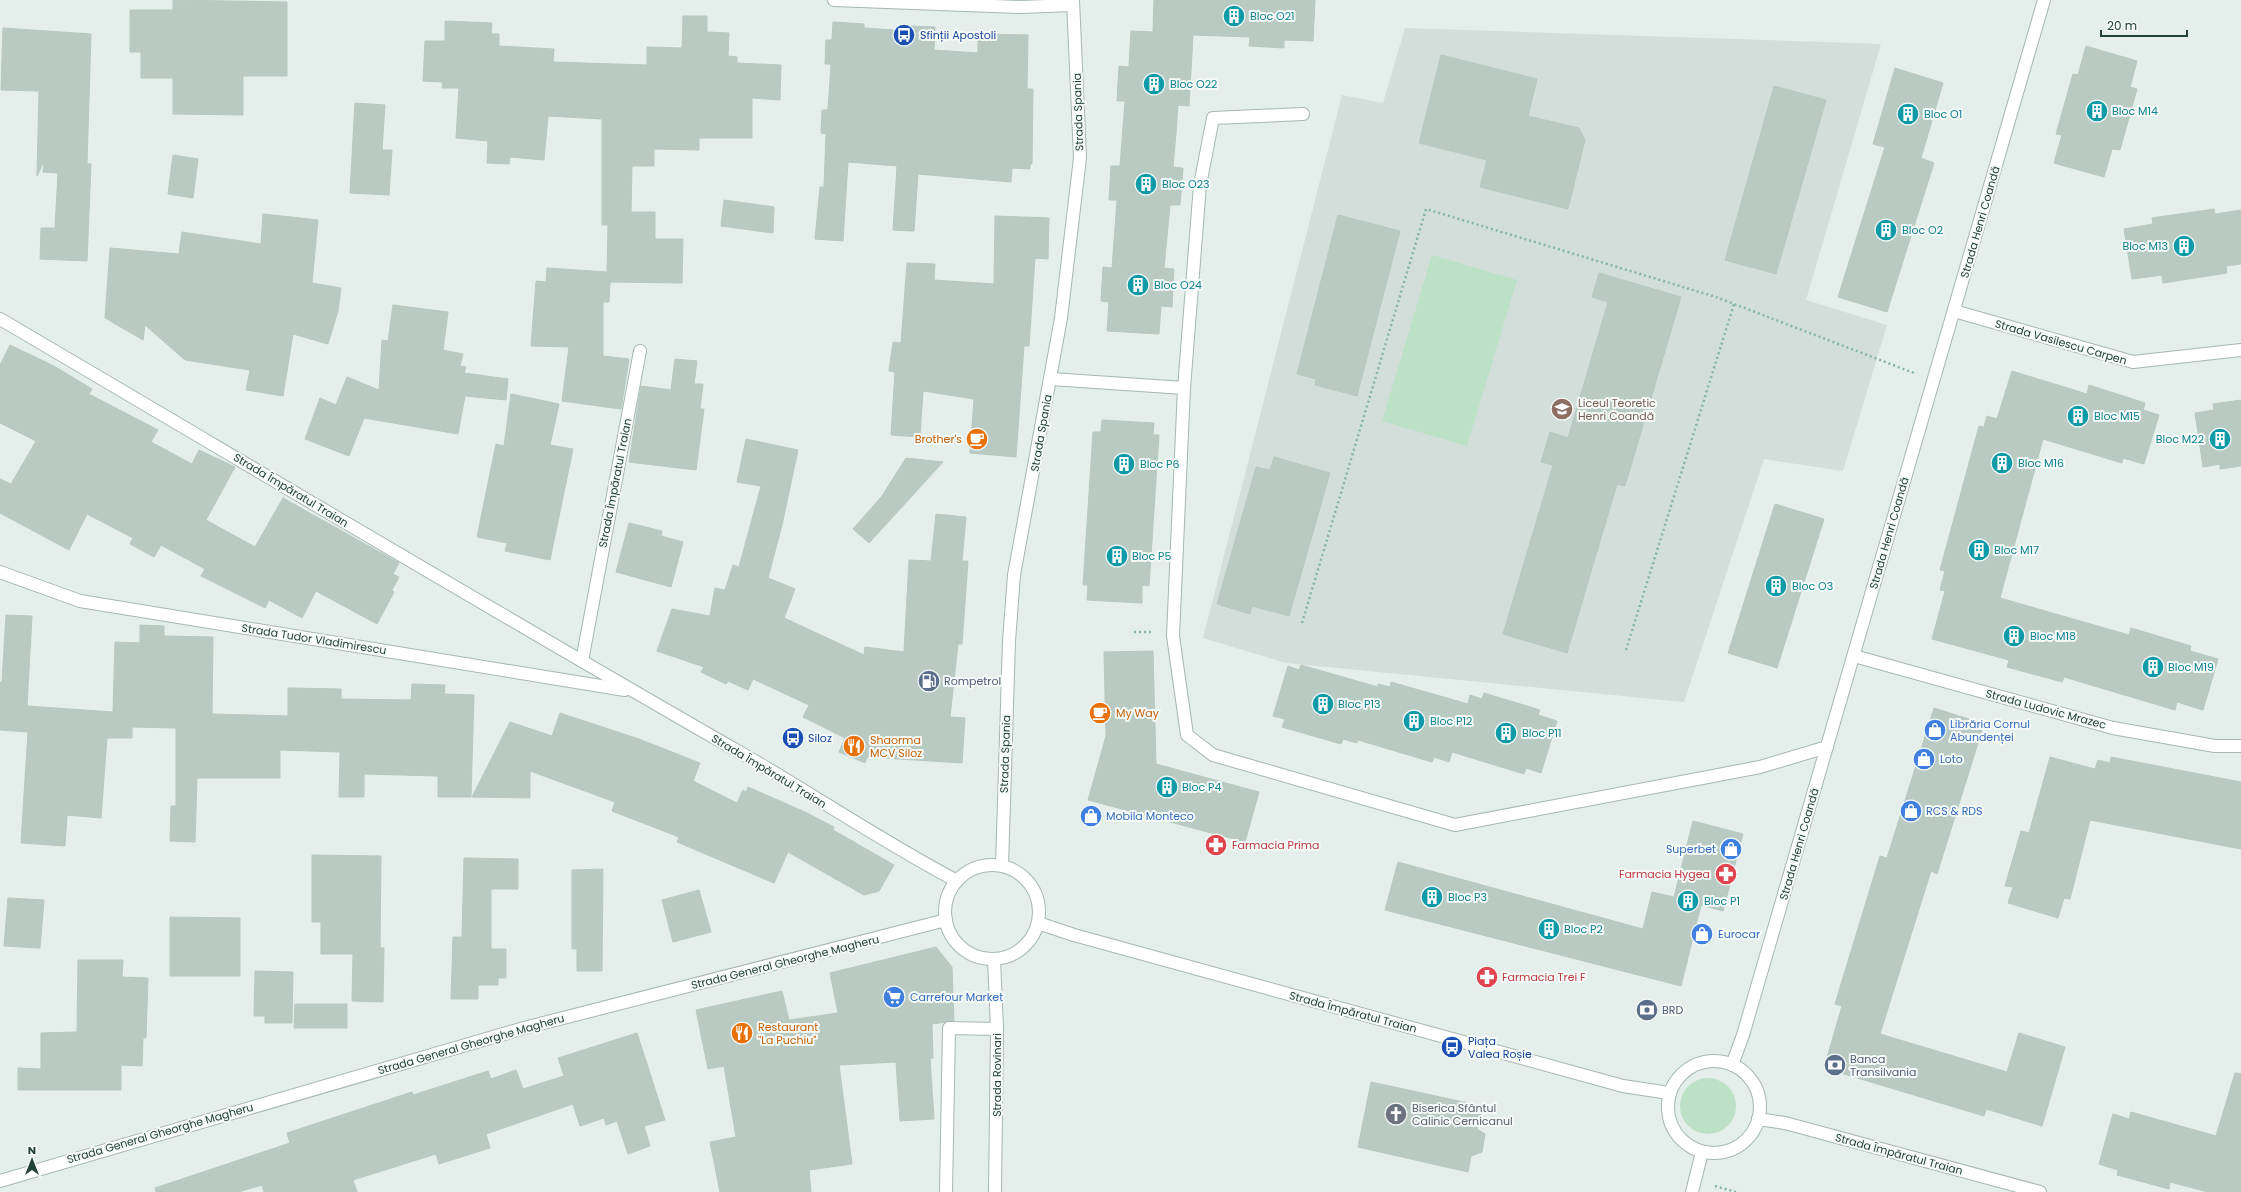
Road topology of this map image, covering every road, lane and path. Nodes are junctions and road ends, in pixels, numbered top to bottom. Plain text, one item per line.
1 (834, 0) edge
2 (2044, 0) edge
3 (1073, 2) edge
4 (1303, 114) dead end
5 (1734, 304) junction
6 (1954, 311) junction
7 (0, 319) edge
8 (2241, 350) edge
9 (640, 351) dead end
10 (1051, 379) junction
11 (1934, 380) junction
12 (1184, 388) junction
13 (0, 572) edge
14 (1302, 623) dead end
15 (1626, 650) dead end
16 (1854, 656) junction
17 (582, 661) junction
18 (632, 691) junction
19 (2241, 746) edge
20 (1827, 747) junction
21 (1002, 866) junction
22 (957, 881) junction
23 (946, 920) junction
24 (1038, 924) junction
25 (994, 958) junction
26 (997, 1029) junction
27 (1732, 1065) junction
28 (1670, 1093) junction
29 (1758, 1120) junction
30 (1702, 1152) junction
31 (0, 1181) edge
32 (946, 1192) edge
33 (995, 1192) edge
34 (1692, 1192) edge
35 (2040, 1192) edge

1 - 3 street
2 - 6 street, Strada Henri Coandă
3 - 10 street, Strada Spania
4 - 12 street
5 - 11 path
5 - 14 path
5 - 15 path
6 - 8 street, Strada Vasilescu Carpen
6 - 11 street, Strada Henri Coandă
7 - 17 street, Strada Împăratul Traian
9 - 17 street, Strada Împăratul Traian
10 - 12 street
10 - 21 street, Strada Spania
11 - 16 street, Strada Henri Coandă
12 - 20 street
13 - 18 street, Strada Tudor Vladimirescu
16 - 19 street, Strada Ludovic Mrazec
16 - 20 street, Strada Henri Coandă
17 - 18 street, Strada Împăratul Traian
18 - 22 street, Strada Împăratul Traian
20 - 27 street, Strada Henri Coandă
21 - 22 street
21 - 24 street
22 - 23 street
23 - 25 street
23 - 31 street, Strada General Gheorghe Magheru
24 - 25 street
24 - 28 street, Strada Împăratul Traian
25 - 26 street, Strada Rovinari
26 - 32 street
26 - 33 street, Strada Rovinari
27 - 28 street
27 - 29 street
28 - 30 street
29 - 30 street
29 - 35 street, Strada Împăratul Traian
30 - 34 street

